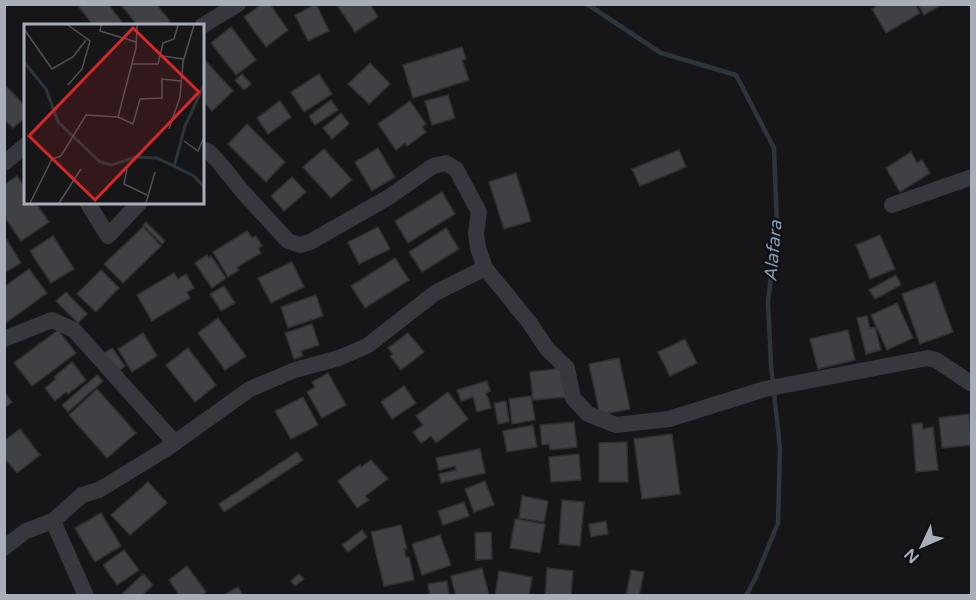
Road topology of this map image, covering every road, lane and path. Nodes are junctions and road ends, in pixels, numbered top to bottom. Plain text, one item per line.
1 (238, 4) edge
2 (204, 25) edge
3 (24, 147) edge
4 (204, 149) edge
5 (4, 163) edge
6 (972, 177) edge
7 (88, 204) edge
8 (138, 204) edge
9 (892, 205) dead end
10 (485, 268) junction
11 (4, 339) edge
12 (972, 384) edge
13 (175, 443) junction
14 (53, 521) junction
15 (4, 549) edge
16 (86, 596) edge

1 - 2 street
3 - 5 street
4 - 10 street
6 - 9 street
7 - 8 street
10 - 12 street
10 - 13 street
11 - 13 street
13 - 14 street
14 - 15 street
14 - 16 street

